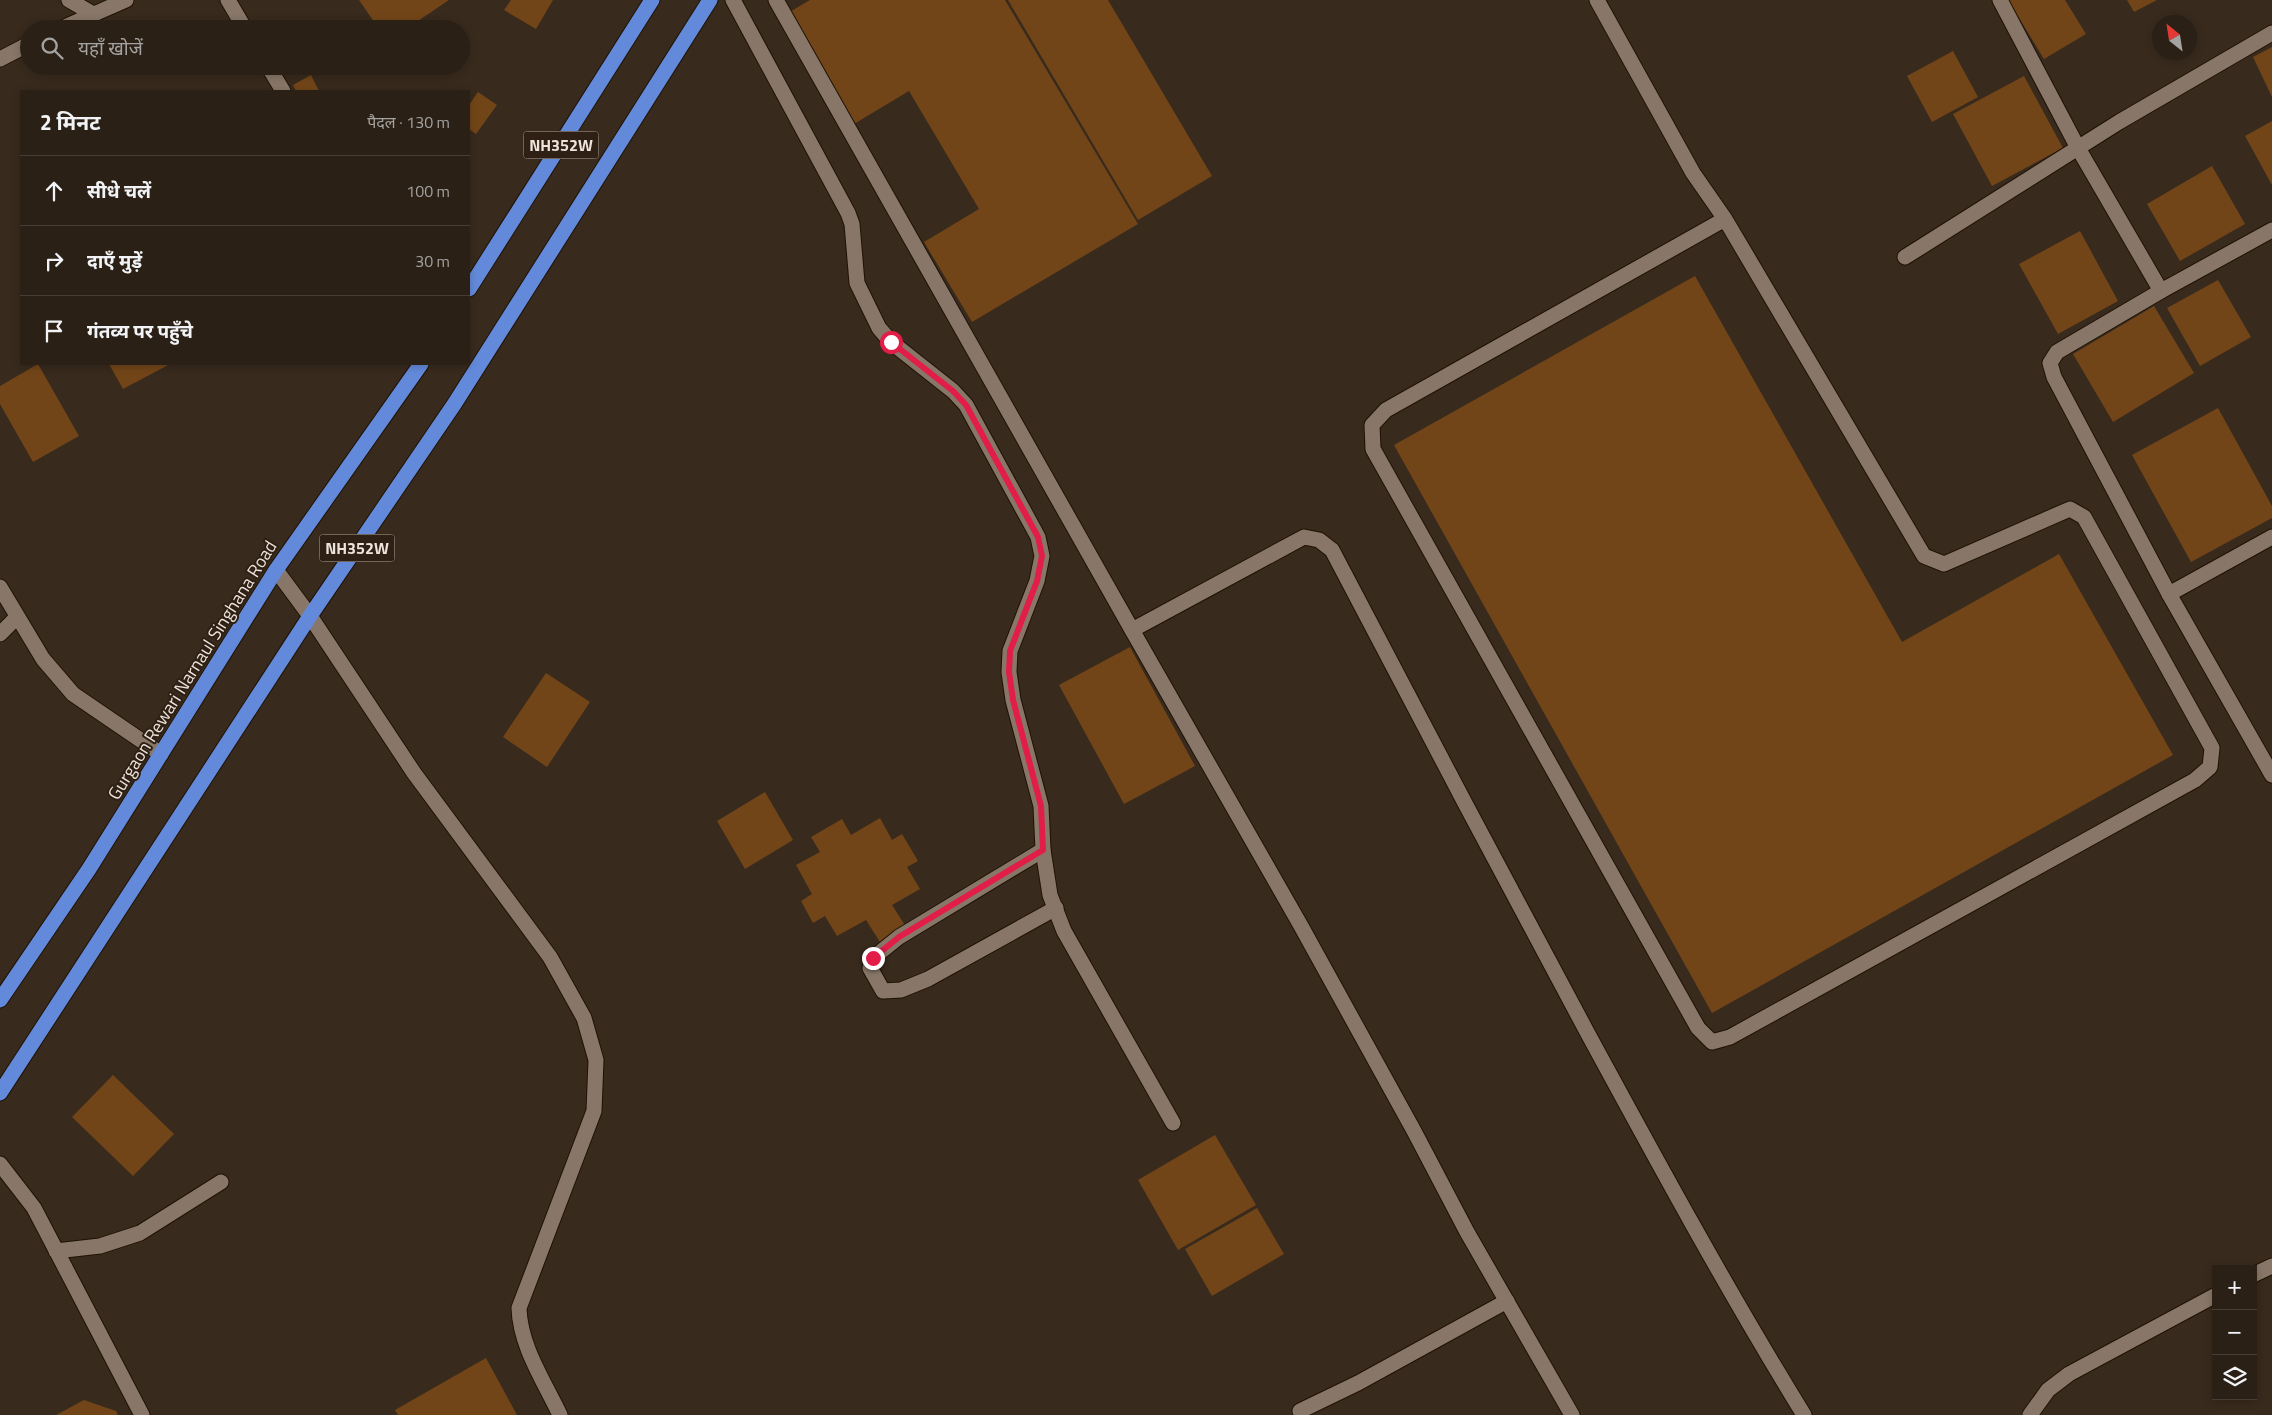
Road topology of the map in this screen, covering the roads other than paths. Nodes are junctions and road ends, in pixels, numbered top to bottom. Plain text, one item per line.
1 (68, 0) edge
2 (126, 0) edge
3 (228, 0) edge
4 (652, 0) edge
5 (710, 0) edge
6 (733, 0) edge
7 (776, 0) edge
8 (1597, 0) edge
9 (2000, 0) edge
10 (93, 14) junction
11 (80, 20) edge
12 (240, 20) edge
13 (2272, 33) edge
14 (20, 49) edge
15 (0, 59) edge
16 (273, 75) edge
17 (282, 90) edge
18 (2078, 148) junction
19 (1725, 219) junction
20 (2272, 230) edge
21 (1905, 257) dead end
22 (470, 287) edge
23 (2160, 291) junction
24 (420, 365) edge
25 (470, 367) edge
26 (2272, 537) edge
27 (276, 570) junction
28 (0, 587) edge
29 (2169, 594) junction
30 (310, 616) junction
31 (17, 617) junction
32 (1132, 630) junction
33 (0, 634) edge
34 (161, 754) junction
35 (2272, 775) edge
36 (1043, 850) junction
37 (1056, 908) junction
38 (0, 1000) edge
39 (0, 1093) edge
40 (1173, 1123) dead end
41 (0, 1164) edge
42 (221, 1182) dead end
43 (56, 1251) junction
44 (2272, 1266) edge
45 (2257, 1274) edge
46 (2212, 1297) edge
47 (1507, 1301) junction
48 (1300, 1410) dead end
49 (142, 1415) edge
50 (560, 1415) edge
51 (1572, 1415) edge
52 (1804, 1415) edge
53 (2030, 1415) edge

1 - 10 lane
2 - 10 lane
3 - 12 lane
4 - 22 highway, NH352W
5 - 25 highway, NH352W
6 - 36 lane
7 - 32 lane
8 - 19 lane
9 - 18 lane
10 - 11 lane
13 - 18 lane
14 - 15 lane
16 - 17 lane
18 - 21 lane
18 - 23 lane
19 - 19 lane
20 - 23 lane
23 - 29 lane
24 - 27 highway, Gurgaon Rewari Narnaul Singhana Road / NH352W
25 - 30 highway, NH352W
26 - 29 lane
27 - 30 lane
27 - 34 highway, Gurgaon Rewari Narnaul Singhana Road / NH352W
28 - 31 lane
29 - 35 lane
30 - 39 highway, NH352W
30 - 50 lane
31 - 33 lane
31 - 34 lane
32 - 47 lane
32 - 52 lane
34 - 38 highway, Gurgaon Rewari Narnaul Singhana Road / NH352W
36 - 37 lane
36 - 37 lane
37 - 40 lane
41 - 43 lane
42 - 43 lane
43 - 49 lane
44 - 45 lane
46 - 53 lane
47 - 48 lane
47 - 51 lane

